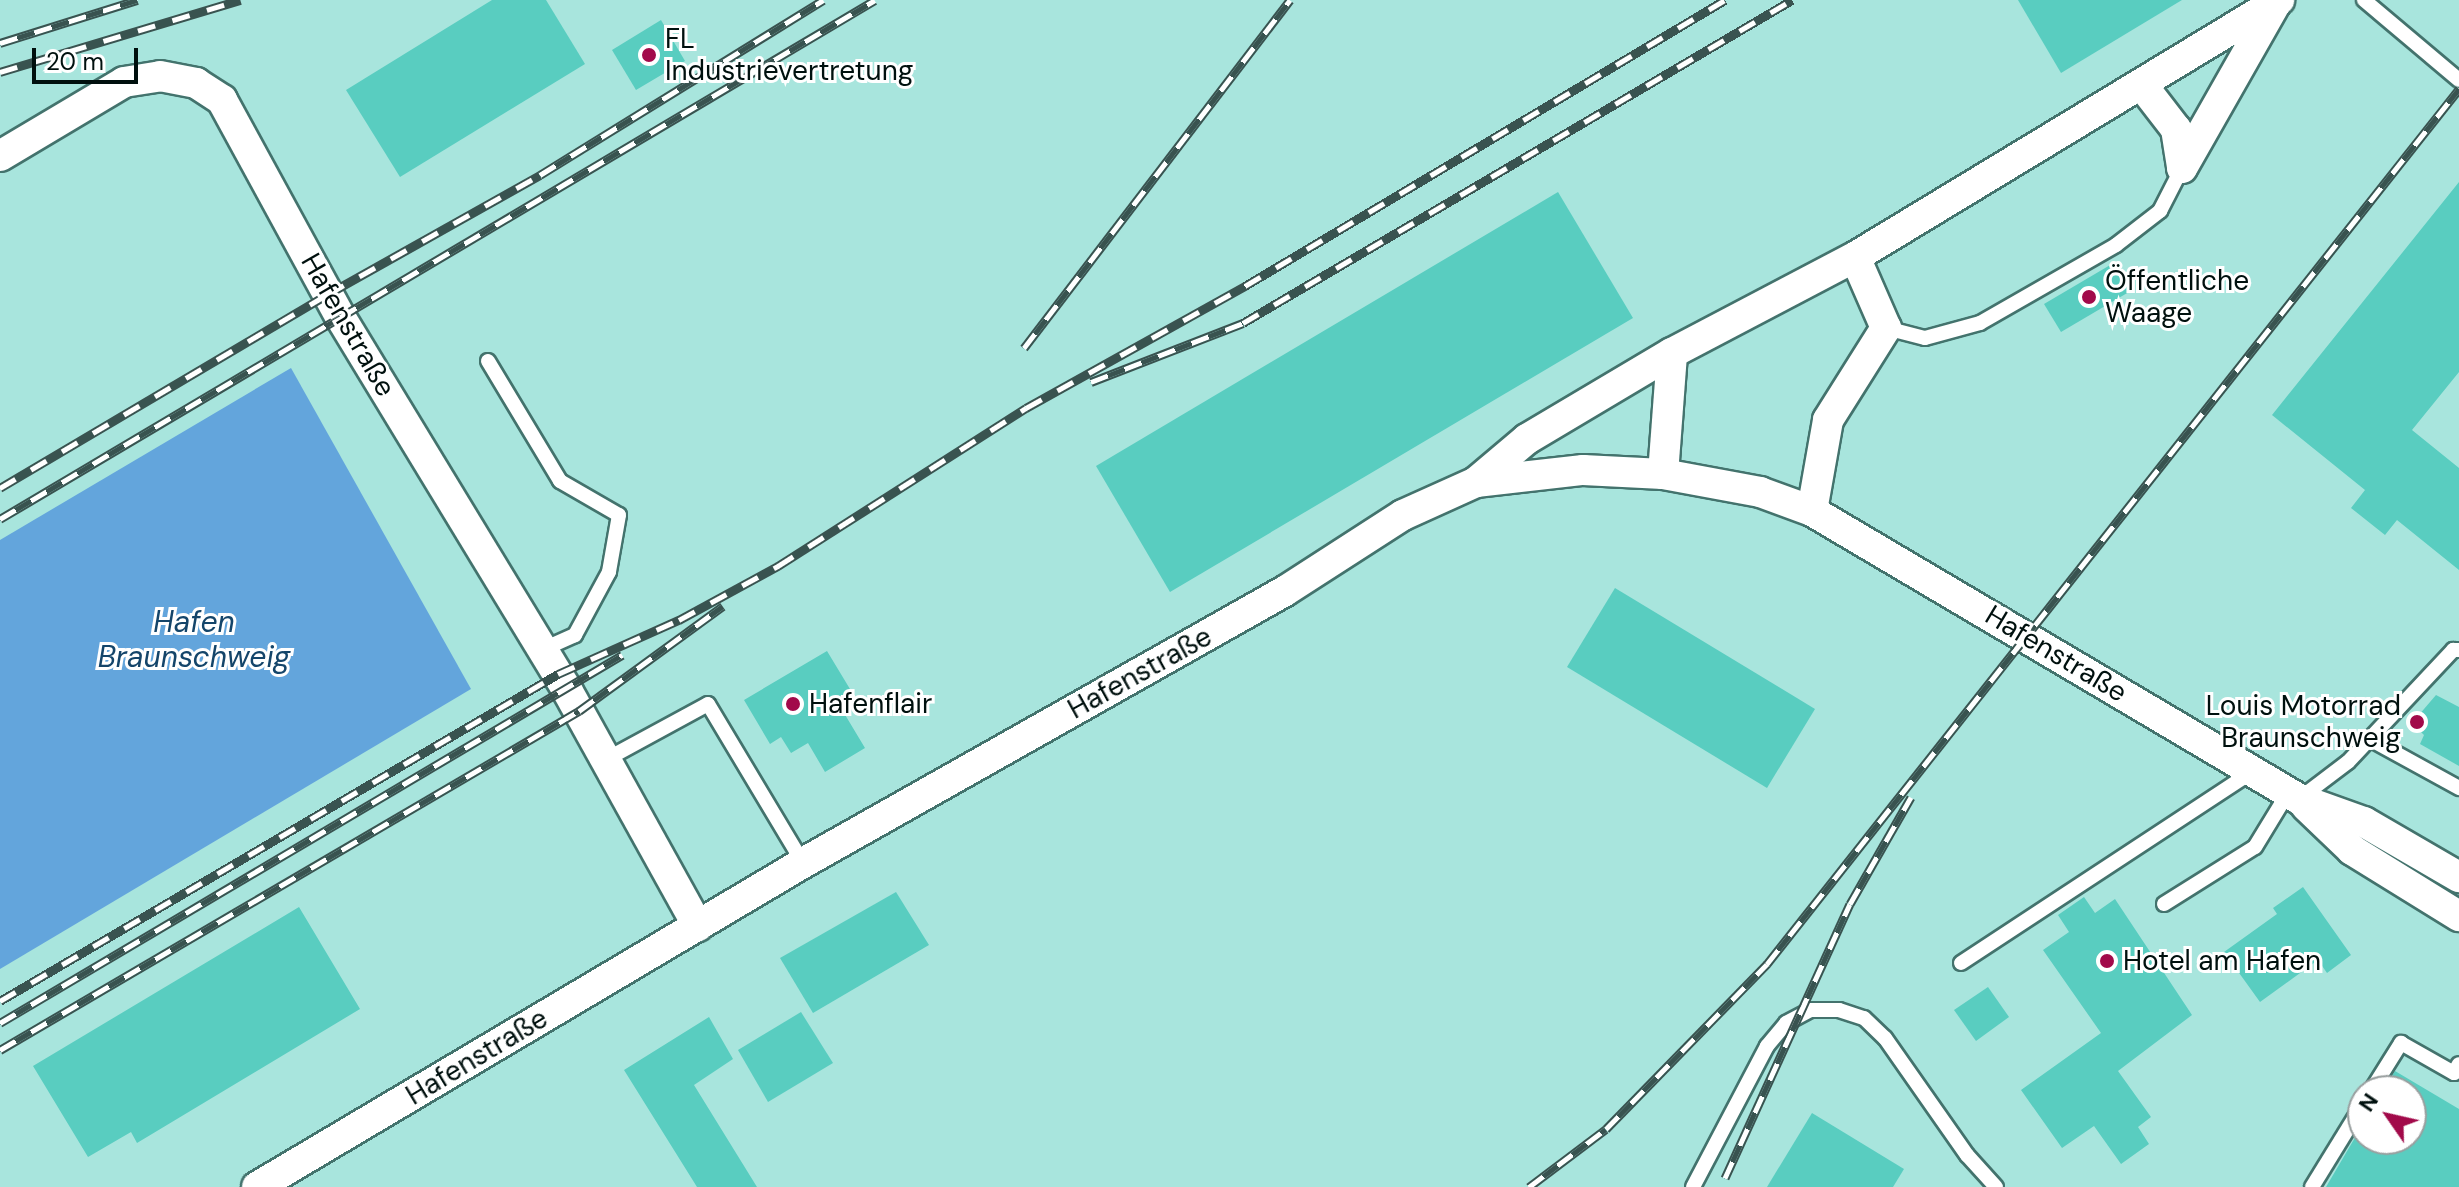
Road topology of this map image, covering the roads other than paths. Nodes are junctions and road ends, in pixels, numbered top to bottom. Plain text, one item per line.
1 (2364, 0) edge
2 (2278, 1) edge
3 (2459, 80) edge
4 (2142, 85) junction
5 (0, 156) edge
6 (2182, 168) junction
7 (1855, 257) junction
8 (1886, 328) junction
9 (1672, 353) junction
10 (488, 361) dead end
11 (1663, 474) junction
12 (1476, 482) junction
13 (1812, 511) junction
14 (543, 649) junction
15 (2459, 650) edge
16 (2370, 739) junction
17 (605, 760) junction
18 (2252, 771) junction
19 (2459, 788) edge
20 (2293, 796) junction
21 (803, 863) junction
22 (2459, 877) edge
23 (2164, 904) dead end
24 (2459, 916) edge
25 (698, 926) junction
26 (1961, 963) dead end
27 (2459, 1064) edge
28 (2381, 1075) edge
29 (2347, 1130) edge
30 (257, 1187) edge
31 (1693, 1187) edge
32 (1996, 1187) edge
33 (2312, 1187) edge

1 - 3 lane
2 - 4 street, Hafenstraße
2 - 6 street, Hafenstraße
4 - 6 street
4 - 7 street, Hafenstraße
5 - 14 street, Hafenstraße
6 - 8 lane
7 - 8 street
7 - 9 street, Hafenstraße
8 - 13 street
9 - 11 street
9 - 12 street, Hafenstraße
10 - 14 lane
11 - 12 street, Hafenstraße
11 - 13 street, Hafenstraße
12 - 21 street, Hafenstraße
13 - 18 street, Hafenstraße
14 - 17 street, Hafenstraße
15 - 16 lane
16 - 19 lane
16 - 20 lane
17 - 21 lane
17 - 25 street, Hafenstraße
18 - 20 street, Hafenstraße
18 - 26 lane
20 - 22 street, Hafenstraße
20 - 23 lane
20 - 24 street, Hafenstraße
21 - 25 street, Hafenstraße
25 - 30 street, Hafenstraße
27 - 28 lane
29 - 33 lane
31 - 32 lane

